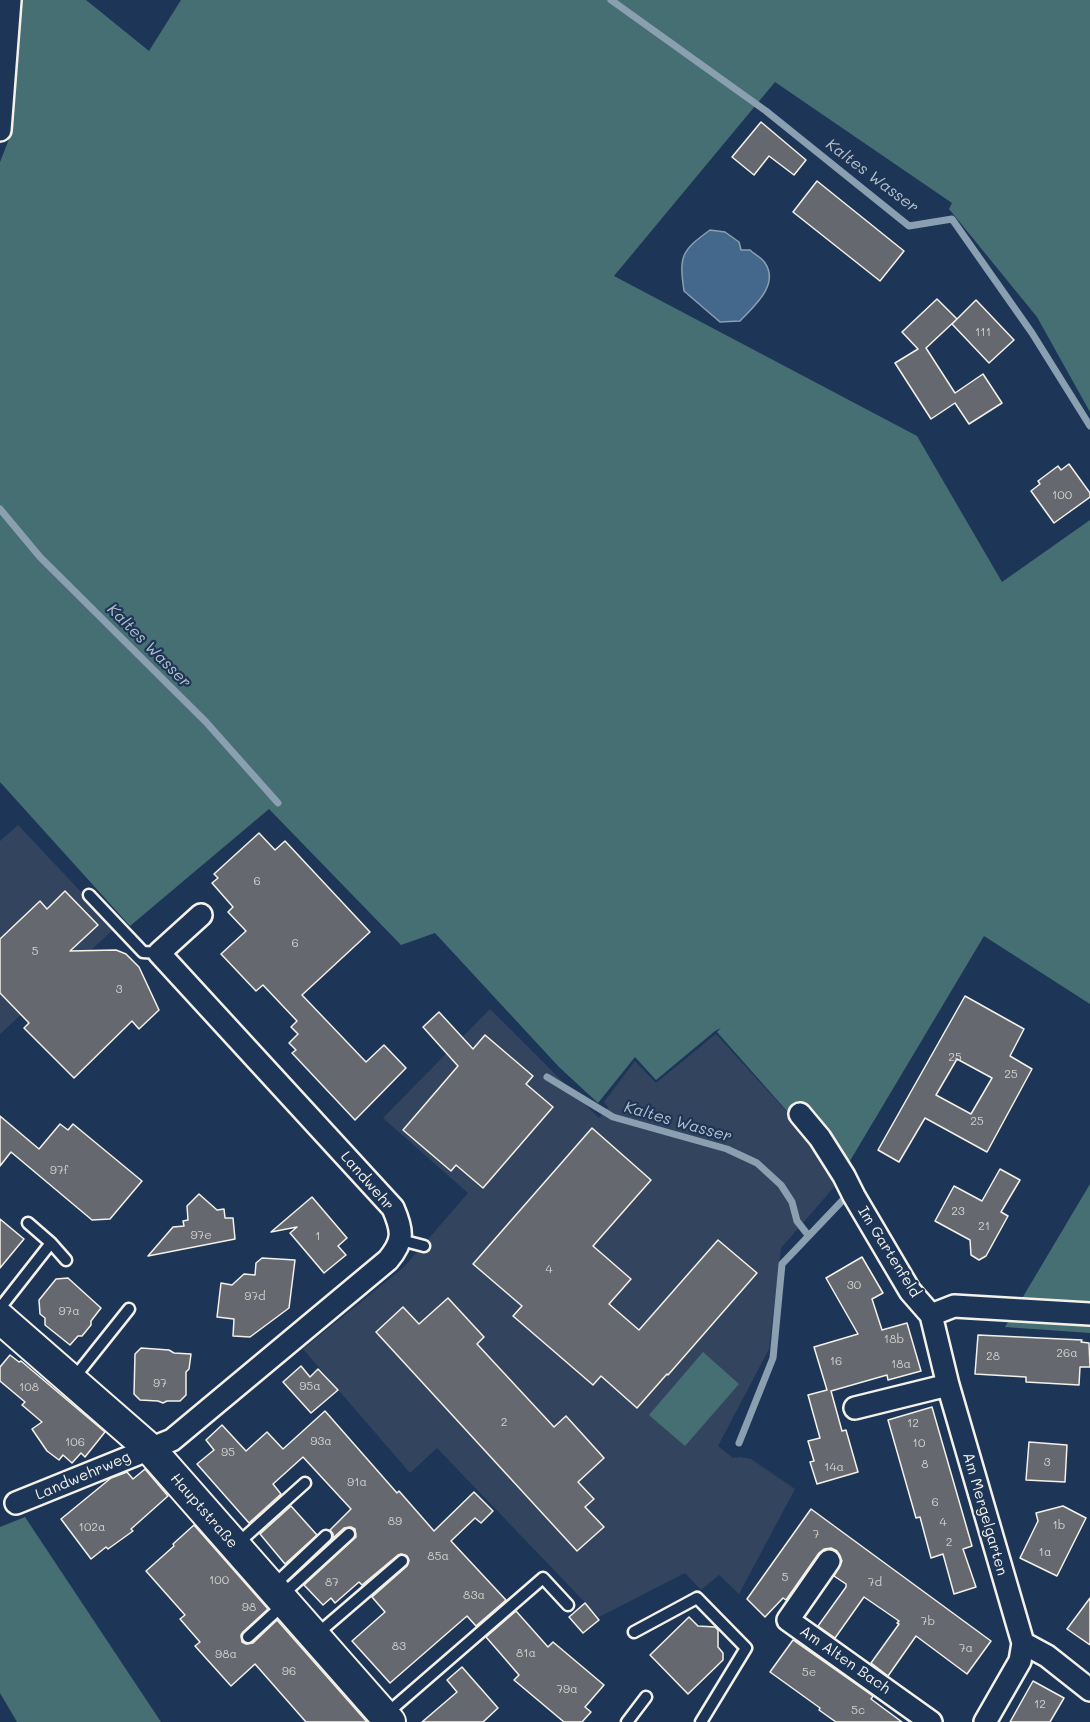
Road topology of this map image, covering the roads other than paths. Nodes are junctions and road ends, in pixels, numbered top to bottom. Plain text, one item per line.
1 (10, 0) edge
2 (0, 130) edge
3 (89, 895) dead end
4 (201, 915) dead end
5 (159, 953) junction
6 (800, 1114) dead end
7 (28, 1223) dead end
8 (401, 1240) junction
9 (51, 1243) junction
10 (424, 1246) dead end
11 (66, 1260) dead end
12 (0, 1308) edge
13 (129, 1309) dead end
14 (1090, 1314) edge
15 (931, 1315) junction
16 (0, 1318) edge
17 (72, 1381) junction
18 (948, 1385) junction
19 (855, 1408) dead end
20 (150, 1449) junction
21 (305, 1483) dead end
22 (16, 1503) dead end
23 (349, 1534) dead end
24 (326, 1536) dead end
25 (235, 1546) junction
26 (402, 1561) dead end
27 (829, 1561) dead end
28 (279, 1595) junction
29 (568, 1605) dead end
30 (634, 1632) dead end
31 (315, 1636) junction
32 (248, 1637) dead end
33 (1023, 1643) junction
34 (1090, 1690) edge
35 (646, 1697) dead end
36 (382, 1718) edge
37 (627, 1722) edge
38 (701, 1722) edge
39 (931, 1722) edge
40 (985, 1722) edge

1 - 2 street
3 - 5 lane
4 - 5 street
5 - 8 street, Landwehr
6 - 15 street, Im Gartenfeld
7 - 9 lane
8 - 10 lane
8 - 20 street
9 - 11 lane
9 - 12 lane
13 - 17 lane
14 - 15 street
15 - 18 street, Am Mergelgarten
16 - 17 street, Hauptstraße
17 - 20 street, Hauptstraße
18 - 19 street
18 - 33 street, Am Mergelgarten
20 - 22 street, Landwehrweg
20 - 25 street, Hauptstraße
21 - 25 lane
23 - 28 lane
24 - 28 lane
25 - 28 street, Hauptstraße
26 - 31 lane
27 - 39 street, Am Alten Bach
28 - 31 street, Hauptstraße
28 - 32 lane
29 - 36 lane
30 - 38 lane
31 - 36 street, Hauptstraße
33 - 34 street
33 - 40 street
35 - 37 lane

